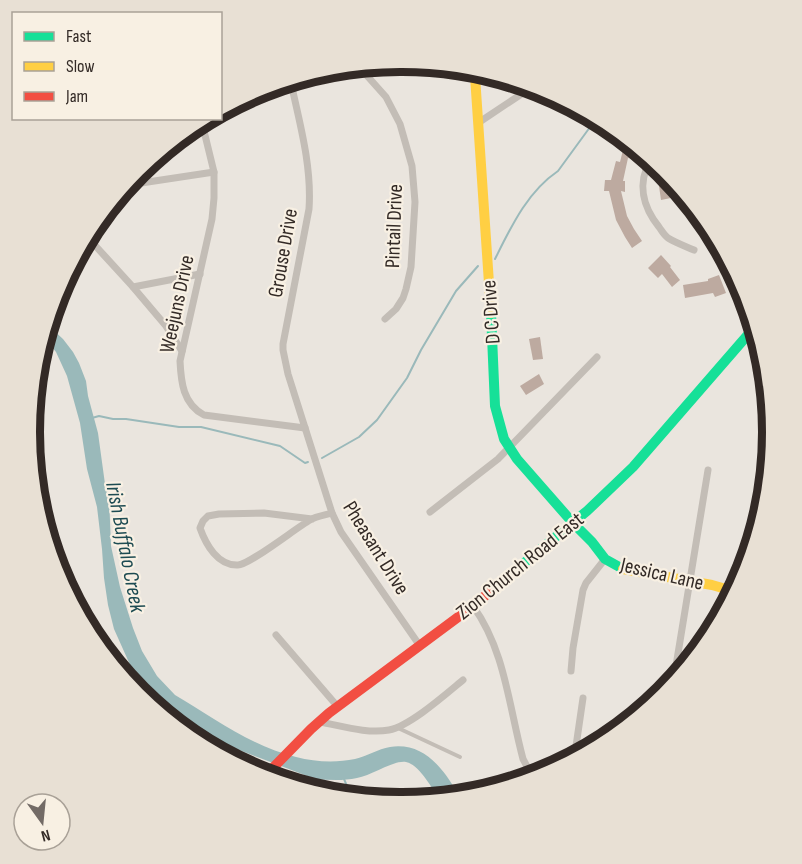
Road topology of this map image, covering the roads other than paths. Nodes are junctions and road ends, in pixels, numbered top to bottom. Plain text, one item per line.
1 (365, 74) edge
2 (476, 79) edge
3 (292, 89) edge
4 (523, 93) edge
5 (478, 123) junction
6 (204, 130) edge
7 (646, 168) edge
8 (214, 172) junction
9 (140, 183) edge
10 (94, 244) edge
11 (694, 250) dead end
12 (200, 274) junction
13 (133, 287) junction
14 (385, 319) dead end
15 (748, 335) edge
16 (182, 351) junction
17 (597, 357) dead end
18 (305, 428) junction
19 (509, 448) junction
20 (708, 470) dead end
21 (430, 512) dead end
22 (332, 513) junction
23 (312, 519) junction
24 (573, 523) junction
25 (605, 559) junction
26 (690, 582) junction
27 (725, 589) edge
28 (473, 606) junction
29 (276, 634) dead end
30 (420, 646) junction
31 (676, 665) edge
32 (571, 671) dead end
33 (463, 680) dead end
34 (583, 698) dead end
35 (338, 707) junction
36 (320, 722) junction
37 (398, 727) junction
38 (576, 747) edge
39 (460, 757) dead end
40 (272, 768) edge
41 (528, 769) edge

1 - 14 street, Pintail Drive
2 - 5 street, D C Drive
3 - 18 street, Grouse Drive
4 - 5 street
5 - 19 street, D C Drive
6 - 8 street, Weejuns Drive
7 - 11 street
8 - 9 street
8 - 12 street, Weejuns Drive
10 - 13 street
12 - 13 street
12 - 16 street, Weejuns Drive
13 - 16 street
15 - 24 street, Zion Church Road East
16 - 18 street, Weejuns Drive
17 - 19 street
18 - 22 street, Pheasant Drive
19 - 21 street
19 - 24 street, D C Drive
20 - 26 street
22 - 23 street
22 - 30 street, Pheasant Drive
23 - 23 street
24 - 25 street, Jessica Lane
24 - 28 street, Zion Church Road East
25 - 26 street, Jessica Lane
25 - 32 street
26 - 27 street, Jessica Lane
26 - 31 street
28 - 30 street, Zion Church Road East
28 - 41 street
29 - 35 street
30 - 35 street, Zion Church Road East
33 - 37 street
34 - 38 street
35 - 36 street, Zion Church Road East
36 - 37 street
36 - 40 street, Zion Church Road East
37 - 39 lane

